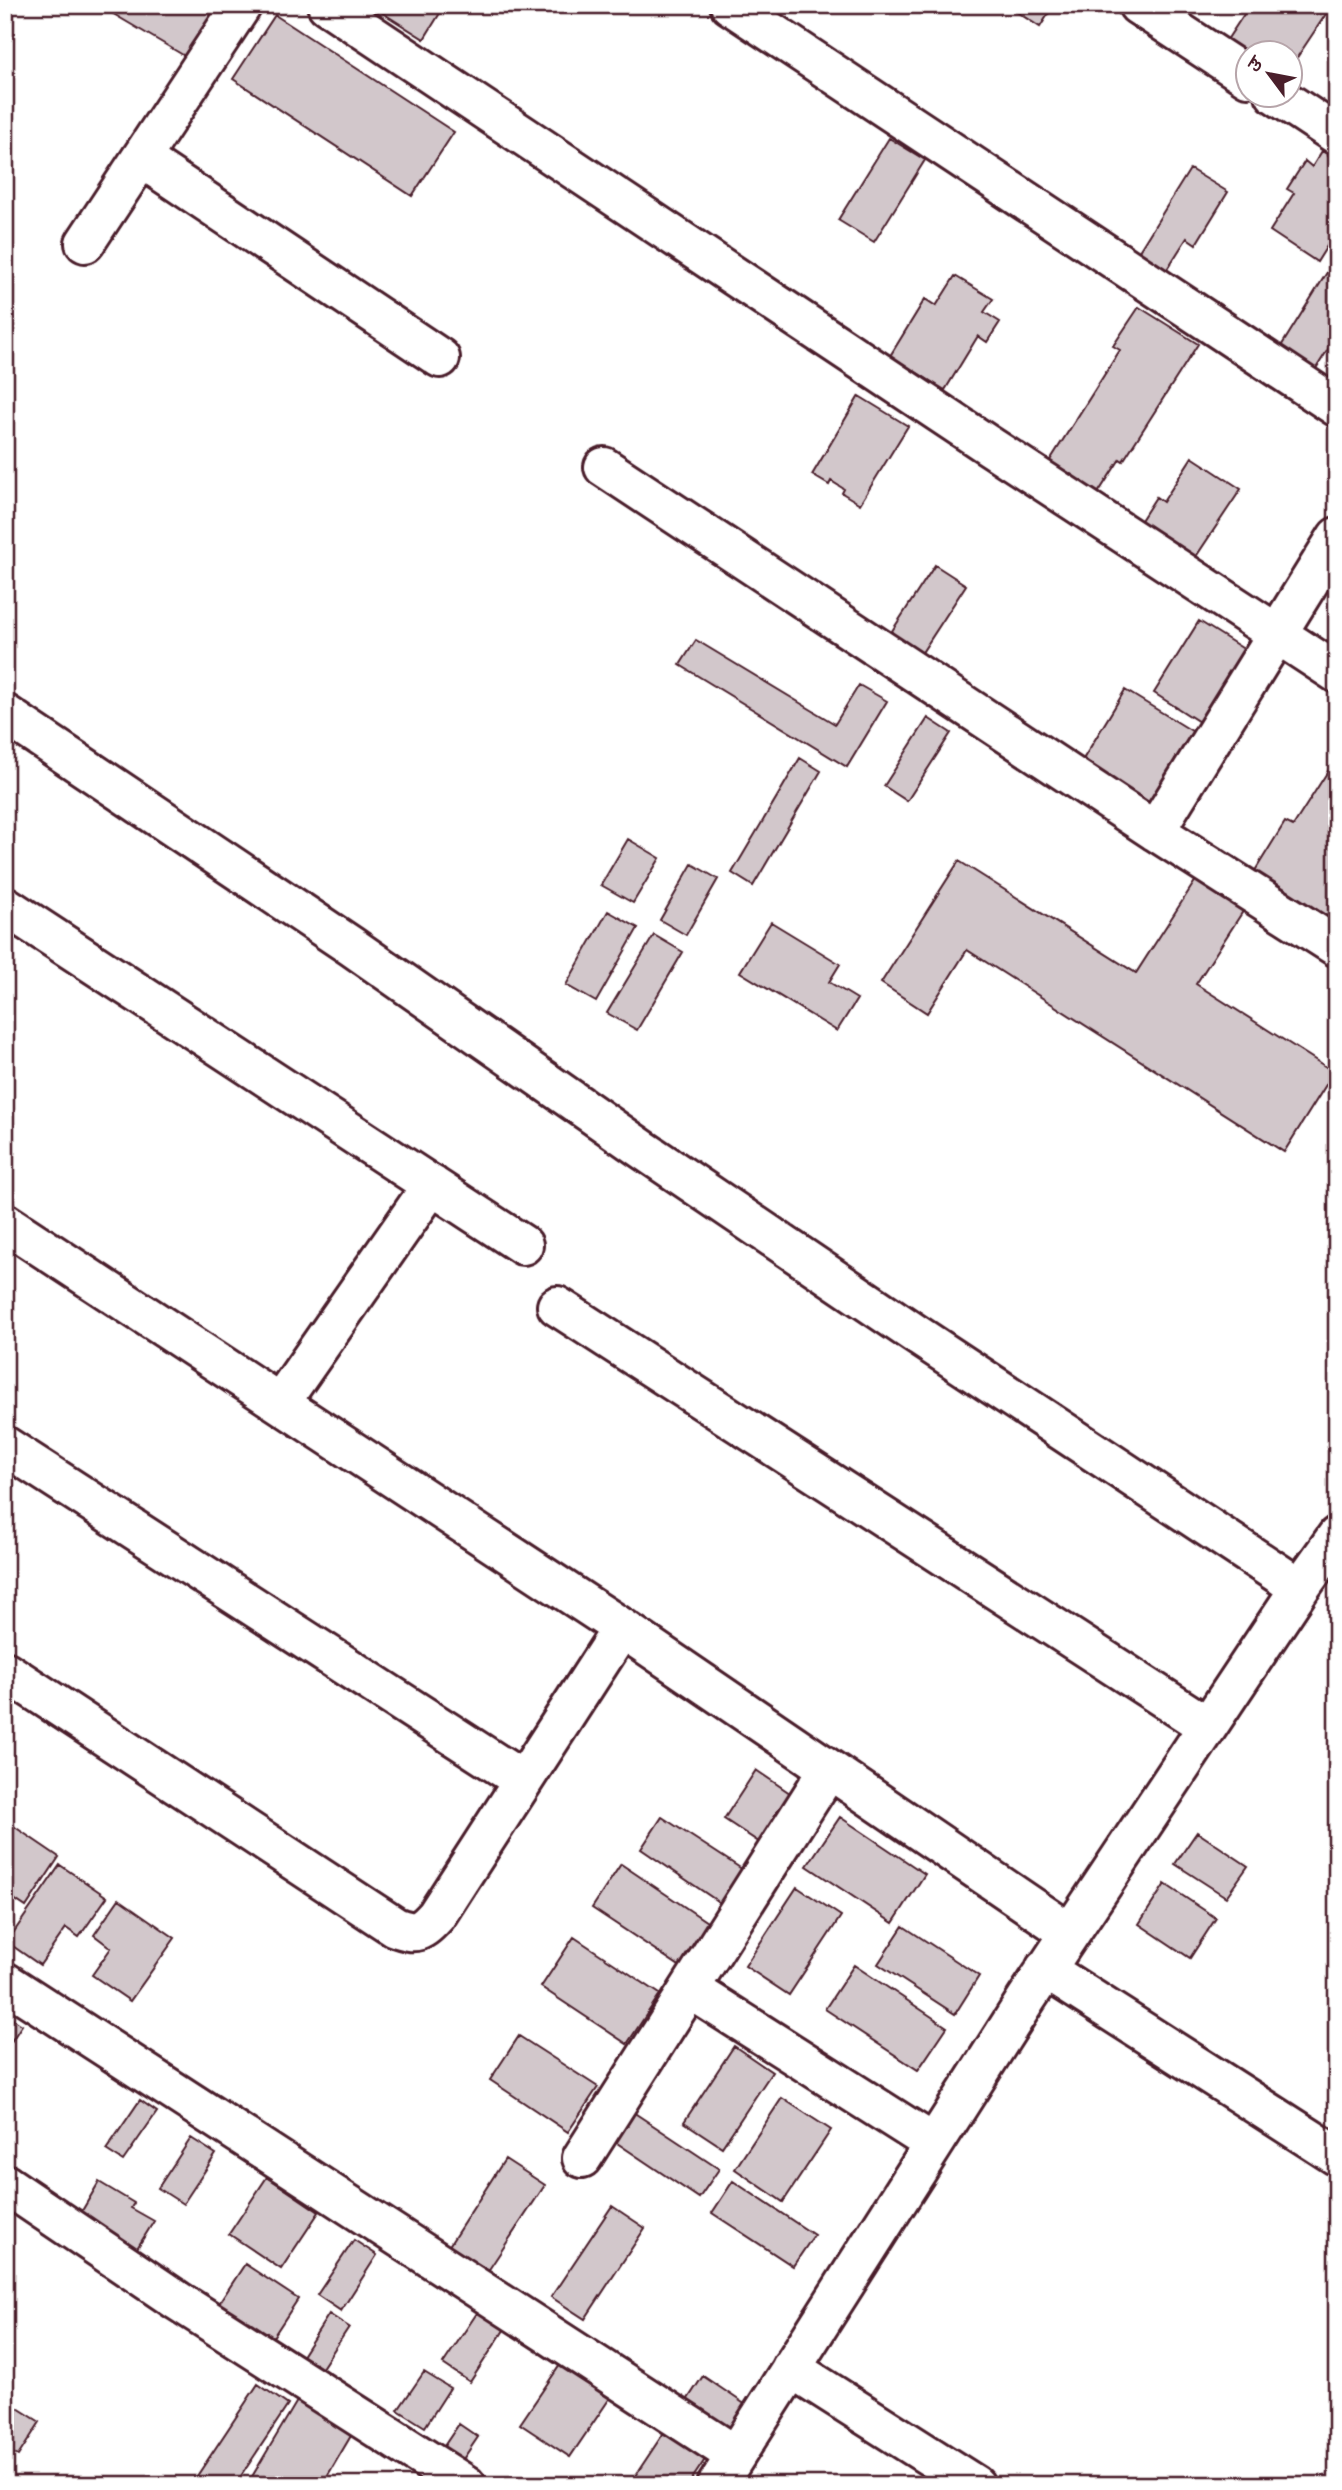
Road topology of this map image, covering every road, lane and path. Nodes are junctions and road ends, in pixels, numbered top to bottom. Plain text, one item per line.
1 (242, 5) edge
2 (327, 5) edge
3 (730, 5) edge
4 (1138, 5) edge
5 (1180, 16) edge
6 (1234, 64) edge
7 (1297, 108) edge
8 (1336, 133) edge
9 (141, 158) junction
10 (85, 243) dead end
11 (440, 358) dead end
12 (1337, 407) edge
13 (604, 467) dead end
14 (1337, 537) edge
15 (1276, 634) junction
16 (1337, 673) edge
17 (5, 714) edge
18 (1155, 831) junction
19 (5, 906) edge
20 (1337, 947) edge
21 (432, 1185) junction
22 (5, 1223) edge
23 (523, 1245) dead end
24 (557, 1306) dead end
25 (280, 1403) junction
26 (5, 1446) edge
27 (1337, 1536) edge
28 (1300, 1588) junction
29 (622, 1628) junction
30 (5, 1671) edge
31 (1207, 1726) junction
32 (830, 1769) junction
33 (522, 1780) junction
34 (1070, 1933) junction
35 (1045, 1969) junction
36 (5, 1982) edge
37 (690, 1989) junction
38 (934, 2144) junction
39 (1337, 2156) edge
40 (582, 2158) dead end
41 (5, 2184) edge
42 (791, 2368) junction
43 (726, 2470) edge
44 (467, 2485) edge
45 (975, 2485) edge

1 - 9 street
2 - 15 street
3 - 12 street
4 - 5 street
5 - 6 street
7 - 8 street
9 - 10 street
9 - 11 street
13 - 18 street
14 - 15 street
15 - 16 street
15 - 18 street
17 - 28 street
18 - 20 street
19 - 21 street
21 - 23 street
21 - 25 street
22 - 25 street
24 - 31 street
25 - 29 street
26 - 33 street
27 - 28 street
28 - 31 street
29 - 32 street
29 - 33 street
30 - 33 street
31 - 34 street
32 - 34 street
32 - 37 street
34 - 35 street
35 - 38 street
35 - 39 street
36 - 43 street
37 - 38 street
37 - 40 street
38 - 42 street
41 - 44 street
42 - 43 street
42 - 45 street

